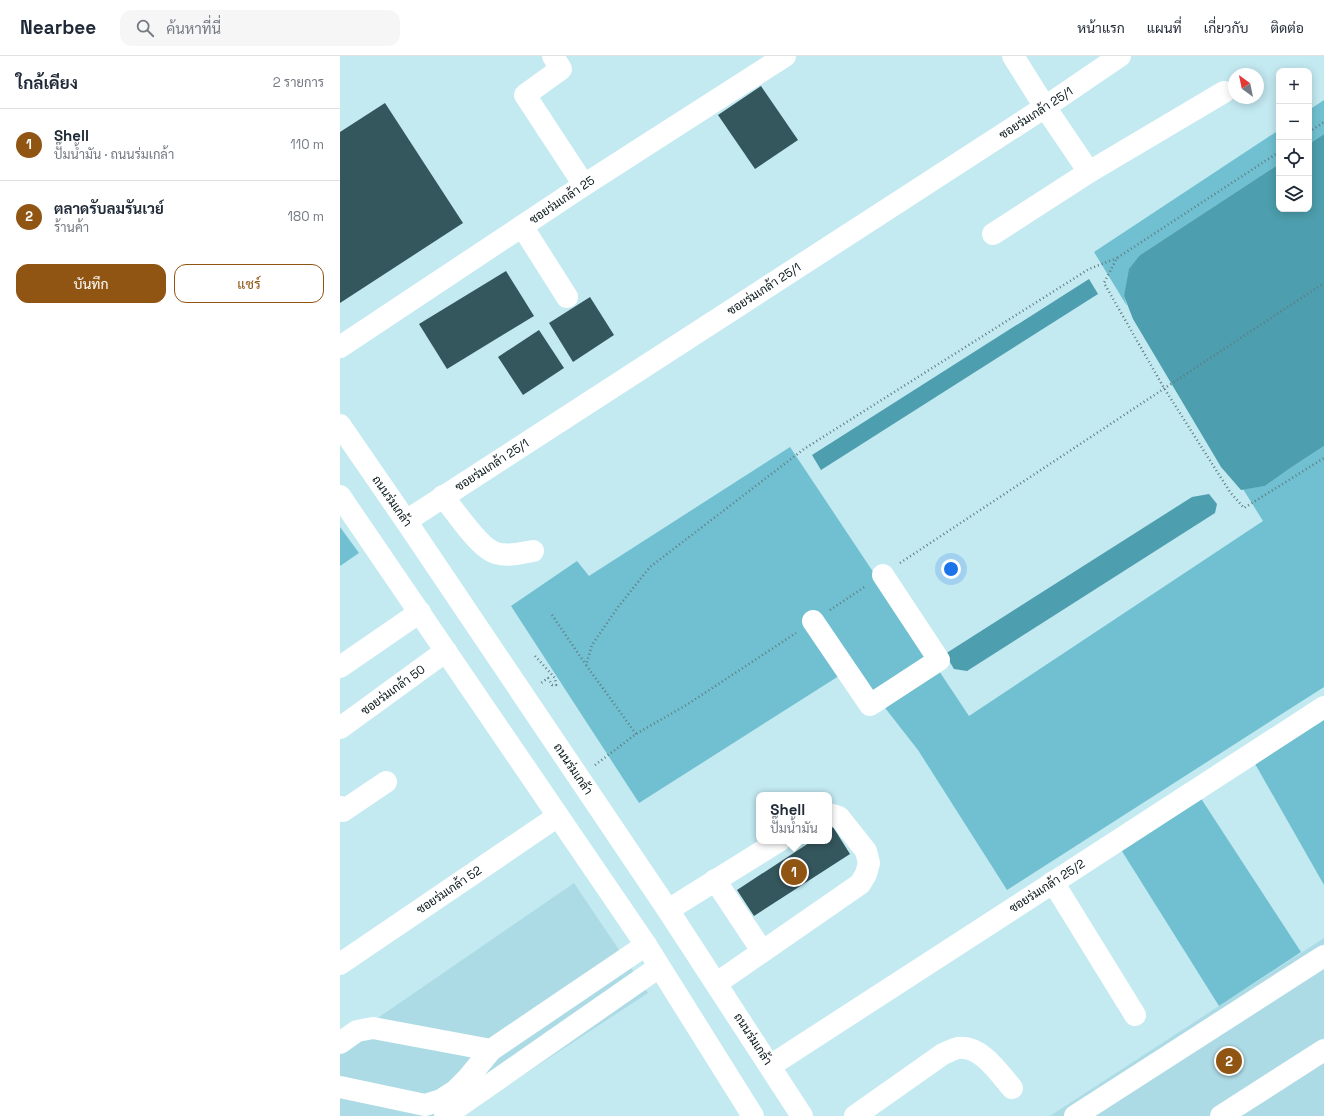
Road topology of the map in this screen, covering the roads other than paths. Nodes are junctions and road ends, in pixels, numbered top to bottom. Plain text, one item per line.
1 (553, 56) edge
2 (785, 56) edge
3 (1013, 56) edge
4 (1110, 59) edge
5 (1224, 92) dead end
6 (1045, 107) junction
7 (1089, 172) junction
8 (584, 185) junction
9 (522, 226) junction
10 (993, 234) dead end
11 (568, 298) dead end
12 (340, 347) edge
13 (340, 426) edge
14 (340, 496) edge
15 (443, 496) junction
16 (406, 521) junction
17 (533, 550) dead end
18 (882, 575) dead end
19 (420, 612) junction
20 (813, 621) dead end
21 (446, 651) junction
22 (340, 667) edge
23 (1324, 707) edge
24 (340, 728) edge
25 (386, 782) dead end
26 (340, 807) edge
27 (832, 815) edge
28 (558, 816) junction
29 (774, 844) edge
30 (715, 880) junction
31 (1053, 882) junction
32 (668, 910) junction
33 (646, 945) junction
34 (762, 951) junction
35 (1324, 956) edge
36 (340, 964) edge
37 (659, 967) junction
38 (717, 983) junction
39 (1135, 1014) dead end
40 (340, 1043) edge
41 (491, 1050) junction
42 (1324, 1050) edge
43 (770, 1066) junction
44 (340, 1087) edge
45 (1012, 1088) dead end
46 (445, 1116) edge
47 (753, 1116) edge
48 (802, 1116) edge
49 (855, 1116) edge
50 (1075, 1116) edge
51 (1222, 1116) edge

1 - 8 street
2 - 8 street, ซอยร่มเกล้า 25
3 - 6 street
4 - 6 street, ซอยร่มเกล้า 25/1
5 - 7 street
6 - 7 street
6 - 15 street, ซอยร่มเกล้า 25/1
7 - 10 street
8 - 9 street, ซอยร่มเกล้า 25
9 - 11 street
9 - 12 street, ซอยร่มเกล้า 25
13 - 16 street, ถนนร่มเกล้า
14 - 19 street
15 - 16 street, ซอยร่มเกล้า 25/1
15 - 17 street
16 - 32 street, ถนนร่มเกล้า
18 - 20 street
19 - 21 street
19 - 22 street
21 - 24 street, ซอยร่มเกล้า 50
21 - 28 street
23 - 31 street, ซอยร่มเกล้า 25/2
25 - 26 street
27 - 34 street
28 - 33 street
28 - 36 street, ซอยร่มเกล้า 52
29 - 30 street
30 - 32 street
30 - 34 street
31 - 39 street
31 - 43 street, ซอยร่มเกล้า 25/2
32 - 38 street, ถนนร่มเกล้า
33 - 37 street
33 - 41 street
34 - 38 street
35 - 50 street
37 - 46 street
37 - 47 street
38 - 43 street, ถนนร่มเกล้า
40 - 41 street
41 - 44 street
42 - 51 street
43 - 48 street, ถนนร่มเกล้า
45 - 49 street

